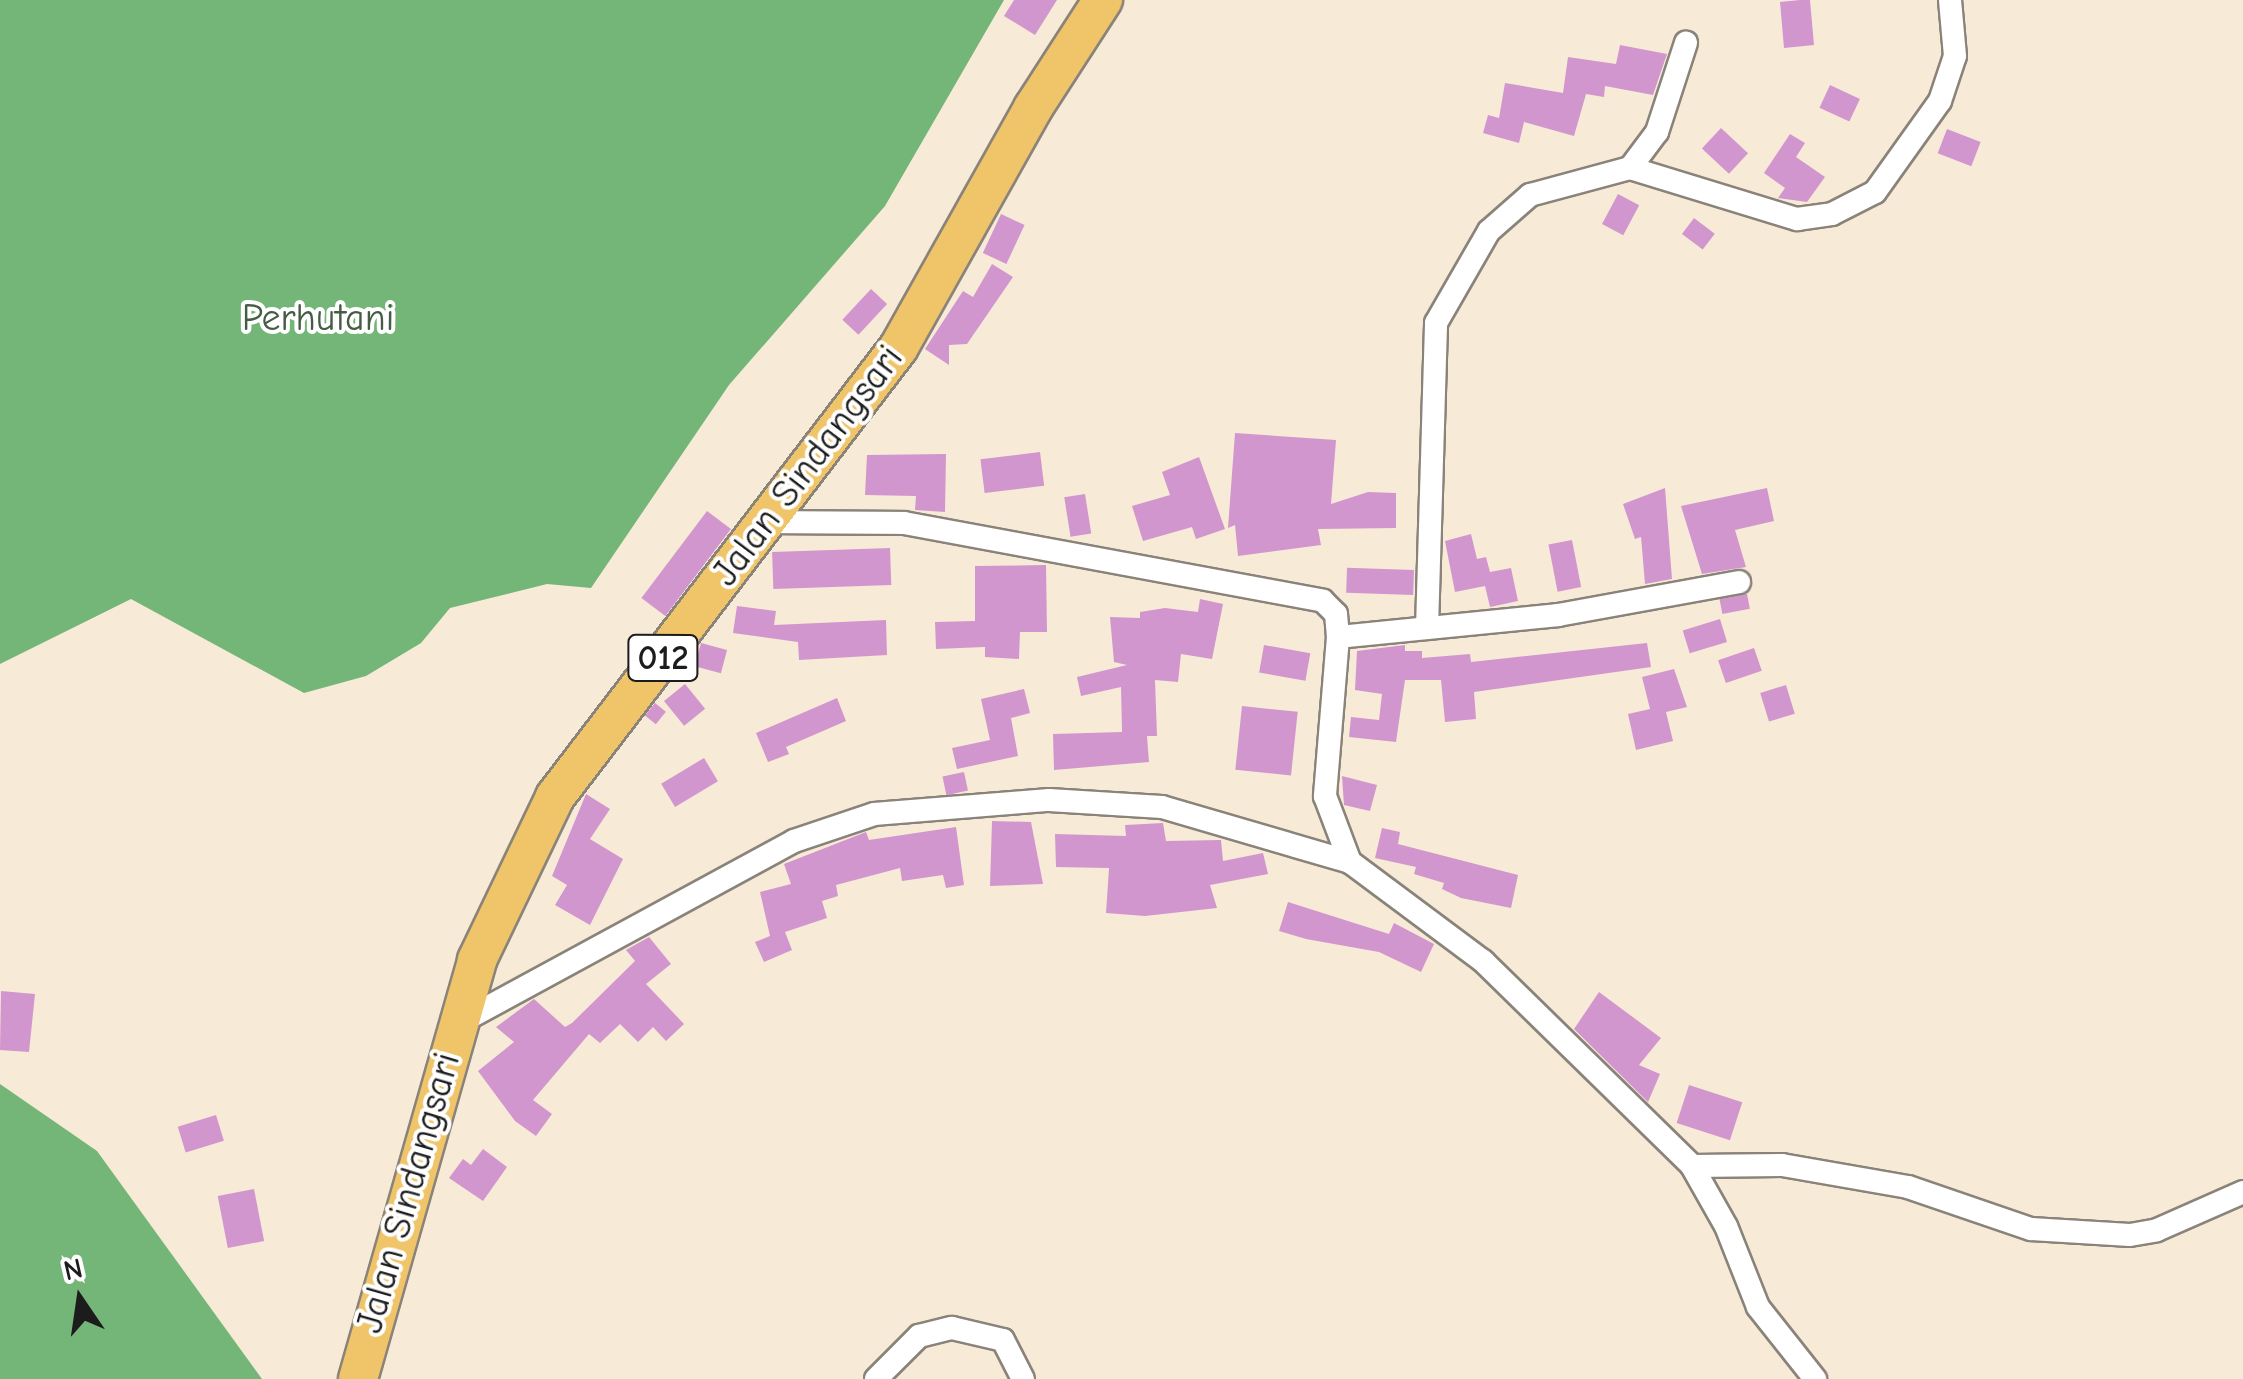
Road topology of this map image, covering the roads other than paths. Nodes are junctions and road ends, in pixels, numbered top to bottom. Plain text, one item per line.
1 (1102, 0) edge
2 (1950, 0) edge
3 (1686, 43) dead end
4 (1630, 168) junction
5 (768, 522) junction
6 (1739, 582) dead end
7 (1427, 628) junction
8 (1338, 637) junction
9 (1350, 862) junction
10 (456, 1024) junction
11 (1692, 1166) junction
12 (2243, 1192) edge
13 (358, 1379) edge
14 (876, 1379) edge
15 (1022, 1379) edge
16 (1815, 1379) edge

1 - 5 main road, Jalan Sindangsari / 012
2 - 4 street
3 - 4 street
4 - 7 street
5 - 8 street
5 - 10 main road, Jalan Sindangsari / 012
6 - 7 street
7 - 8 street
8 - 9 street
9 - 10 street
9 - 11 street
10 - 13 main road, Jalan Sindangsari / 012
11 - 12 street
11 - 16 street
14 - 15 street

